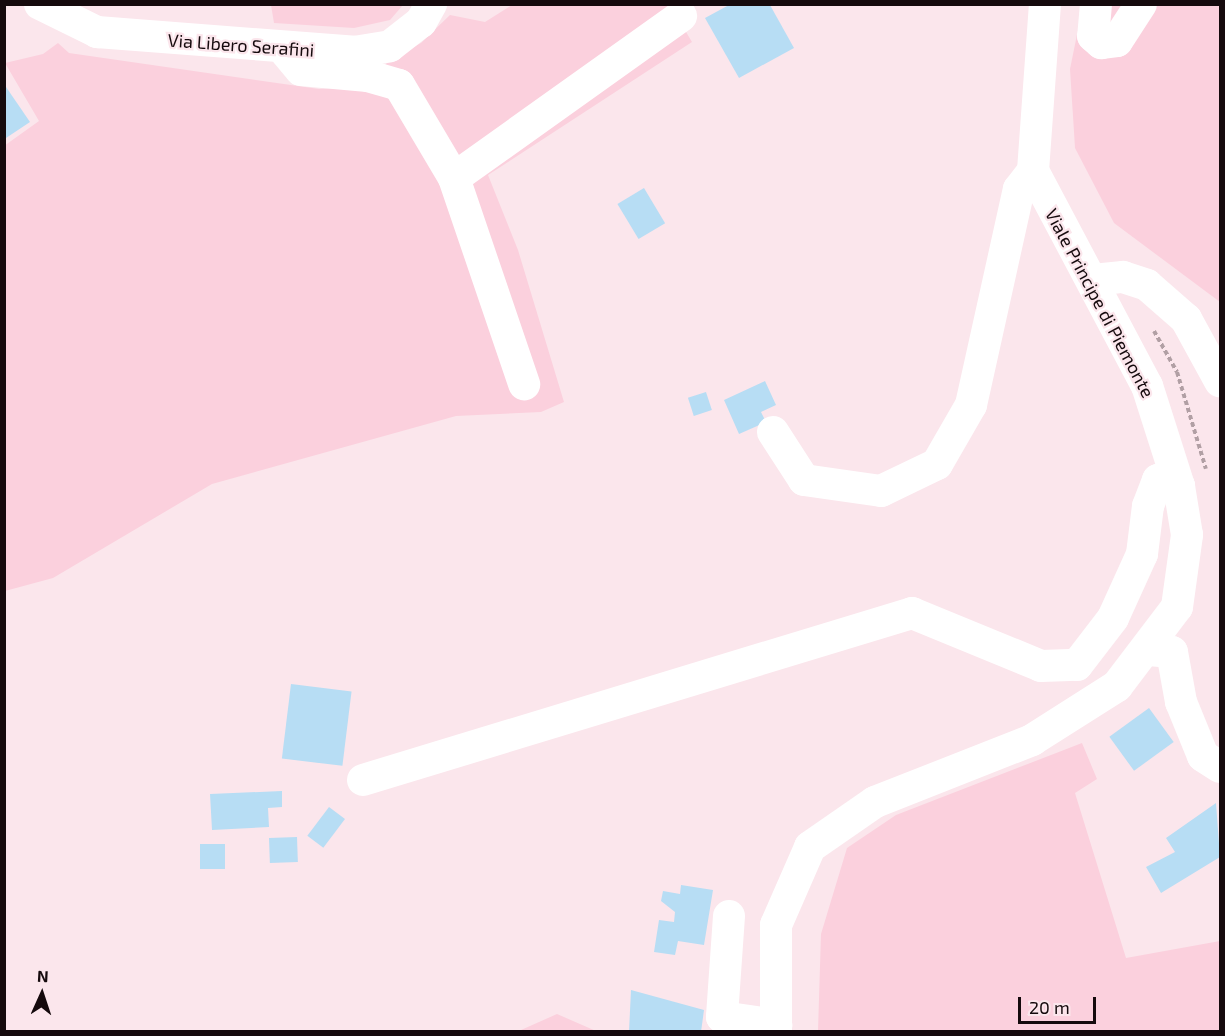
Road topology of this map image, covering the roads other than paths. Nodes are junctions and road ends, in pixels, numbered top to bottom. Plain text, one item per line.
1 (40, 4) edge
2 (431, 4) edge
3 (1045, 4) edge
4 (1096, 4) edge
5 (1141, 4) edge
6 (681, 16) dead end
7 (284, 50) junction
8 (1033, 171) junction
9 (454, 177) junction
10 (1093, 280) junction
11 (1221, 381) edge
12 (524, 384) dead end
13 (773, 432) dead end
14 (1193, 482) junction
15 (1149, 650) junction
16 (1221, 767) edge
17 (363, 780) dead end
18 (729, 916) dead end
19 (776, 1028) edge

1 - 7 street, Via Libero Serafini
2 - 7 street, Via Libero Serafini
3 - 8 street
4 - 5 street
6 - 9 street
7 - 9 street
8 - 10 street, Viale Principe di Piemonte
8 - 13 street
9 - 12 street
10 - 11 street
10 - 14 street, Viale Principe di Piemonte
14 - 15 street, Viale Principe di Piemonte
14 - 17 street
15 - 16 street
15 - 19 street, Viale Principe di Piemonte
18 - 19 street

